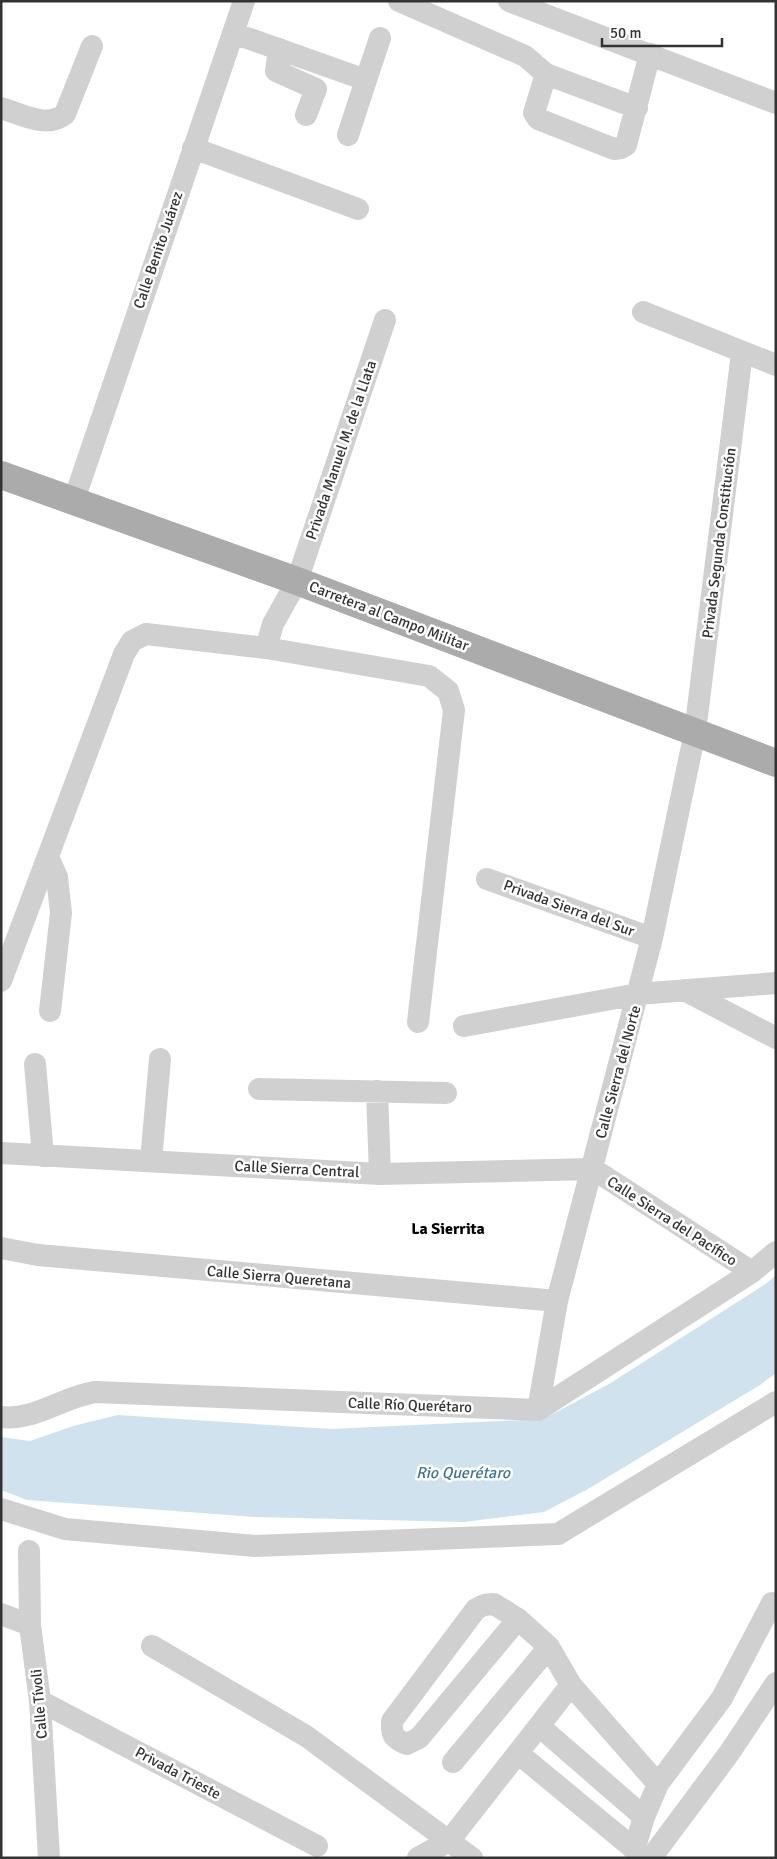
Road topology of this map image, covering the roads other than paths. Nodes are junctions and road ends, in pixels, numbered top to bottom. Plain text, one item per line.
1 (244, 1) edge
2 (399, 1) edge
3 (509, 1) edge
4 (563, 11) edge
5 (232, 34) junction
6 (380, 38) dead end
7 (92, 46) dead end
8 (279, 49) junction
9 (650, 54) junction
10 (546, 74) junction
11 (366, 80) junction
12 (776, 103) edge
13 (1, 108) edge
14 (637, 108) junction
15 (306, 115) dead end
16 (348, 135) dead end
17 (193, 148) junction
18 (358, 209) dead end
19 (643, 312) dead end
20 (385, 320) dead end
21 (742, 353) junction
22 (776, 365) edge
23 (1, 475) edge
24 (74, 500) junction
25 (297, 581) junction
26 (266, 648) junction
27 (695, 732) junction
28 (776, 763) edge
29 (48, 857) junction
30 (487, 879) dead end
31 (652, 938) junction
32 (1, 981) edge
33 (776, 983) edge
34 (684, 990) junction
35 (638, 994) junction
36 (50, 1011) dead end
37 (418, 1022) dead end
38 (464, 1026) dead end
39 (776, 1038) edge
40 (160, 1059) dead end
41 (35, 1064) dead end
42 (258, 1089) dead end
43 (377, 1091) junction
44 (446, 1093) dead end
45 (1, 1153) edge
46 (43, 1156) junction
47 (151, 1161) junction
48 (593, 1169) junction
49 (380, 1174) junction
50 (1, 1248) edge
51 (776, 1252) edge
52 (752, 1272) junction
53 (557, 1301) junction
54 (776, 1402) edge
55 (538, 1410) junction
56 (1, 1416) edge
57 (1, 1509) edge
58 (29, 1551) dead end
59 (772, 1603) dead end
60 (1, 1614) edge
61 (518, 1618) junction
62 (30, 1625) junction
63 (152, 1646) dead end
64 (549, 1647) junction
65 (776, 1683) edge
66 (571, 1685) junction
67 (40, 1701) junction
68 (540, 1726) junction
69 (519, 1754) junction
70 (453, 1762) dead end
71 (658, 1784) junction
72 (644, 1817) junction
73 (449, 1841) junction
74 (316, 1846) dead end
75 (644, 1855) edge
76 (52, 1856) edge
77 (426, 1856) edge
78 (472, 1858) edge

1 - 5 street, Calle Benito Juárez
2 - 10 street
3 - 4 street
4 - 9 street
5 - 8 street
5 - 17 street, Calle Benito Juárez
6 - 11 street
7 - 13 street
8 - 11 street
8 - 15 street
9 - 12 street
9 - 14 street
10 - 14 street
10 - 14 street
11 - 16 street
17 - 18 street
17 - 24 street, Calle Benito Juárez
19 - 21 street
20 - 25 street, Privada Manuel M. de la Llata
21 - 22 street
21 - 27 street, Privada Segunda Constitución
23 - 24 main road, Carretera al Campo Militar
24 - 25 main road, Carretera al Campo Militar
25 - 26 street, Privada Manuel M. de la Llata
25 - 27 main road, Carretera al Campo Militar
26 - 29 street
26 - 37 street
27 - 28 main road, Carretera al Campo Militar
27 - 31 street, Calle Sierra del Norte
29 - 32 street
29 - 36 street
30 - 31 street, Privada Sierra del Sur
31 - 35 street, Calle Sierra del Norte
33 - 34 street
34 - 35 street
34 - 39 street
35 - 38 street
35 - 48 street, Calle Sierra del Norte
40 - 47 street
41 - 46 street
42 - 43 street
43 - 44 street
43 - 49 street
45 - 46 street, Calle Sierra Central
46 - 47 street, Calle Sierra Central
47 - 49 street, Calle Sierra Central
48 - 49 street, Calle Sierra Central
48 - 52 street, Calle Sierra del Pacífico
48 - 53 street, Calle Sierra del Norte
50 - 53 street, Calle Sierra Queretana
51 - 52 street
52 - 55 street
53 - 55 street, Calle Sierra del Norte
54 - 57 street
55 - 56 street, Calle Río Querétaro
58 - 62 street, Calle Tívoli
59 - 71 street
60 - 62 street
61 - 61 street
61 - 64 street
62 - 67 street, Calle Tívoli
63 - 73 street
64 - 66 street
64 - 70 street
65 - 75 street
66 - 68 street
66 - 71 street
67 - 74 street, Privada Trieste
67 - 76 street, Calle Tívoli
68 - 69 street
68 - 72 street
69 - 73 street
69 - 75 street
71 - 72 street
72 - 75 street
73 - 77 street
73 - 78 street

